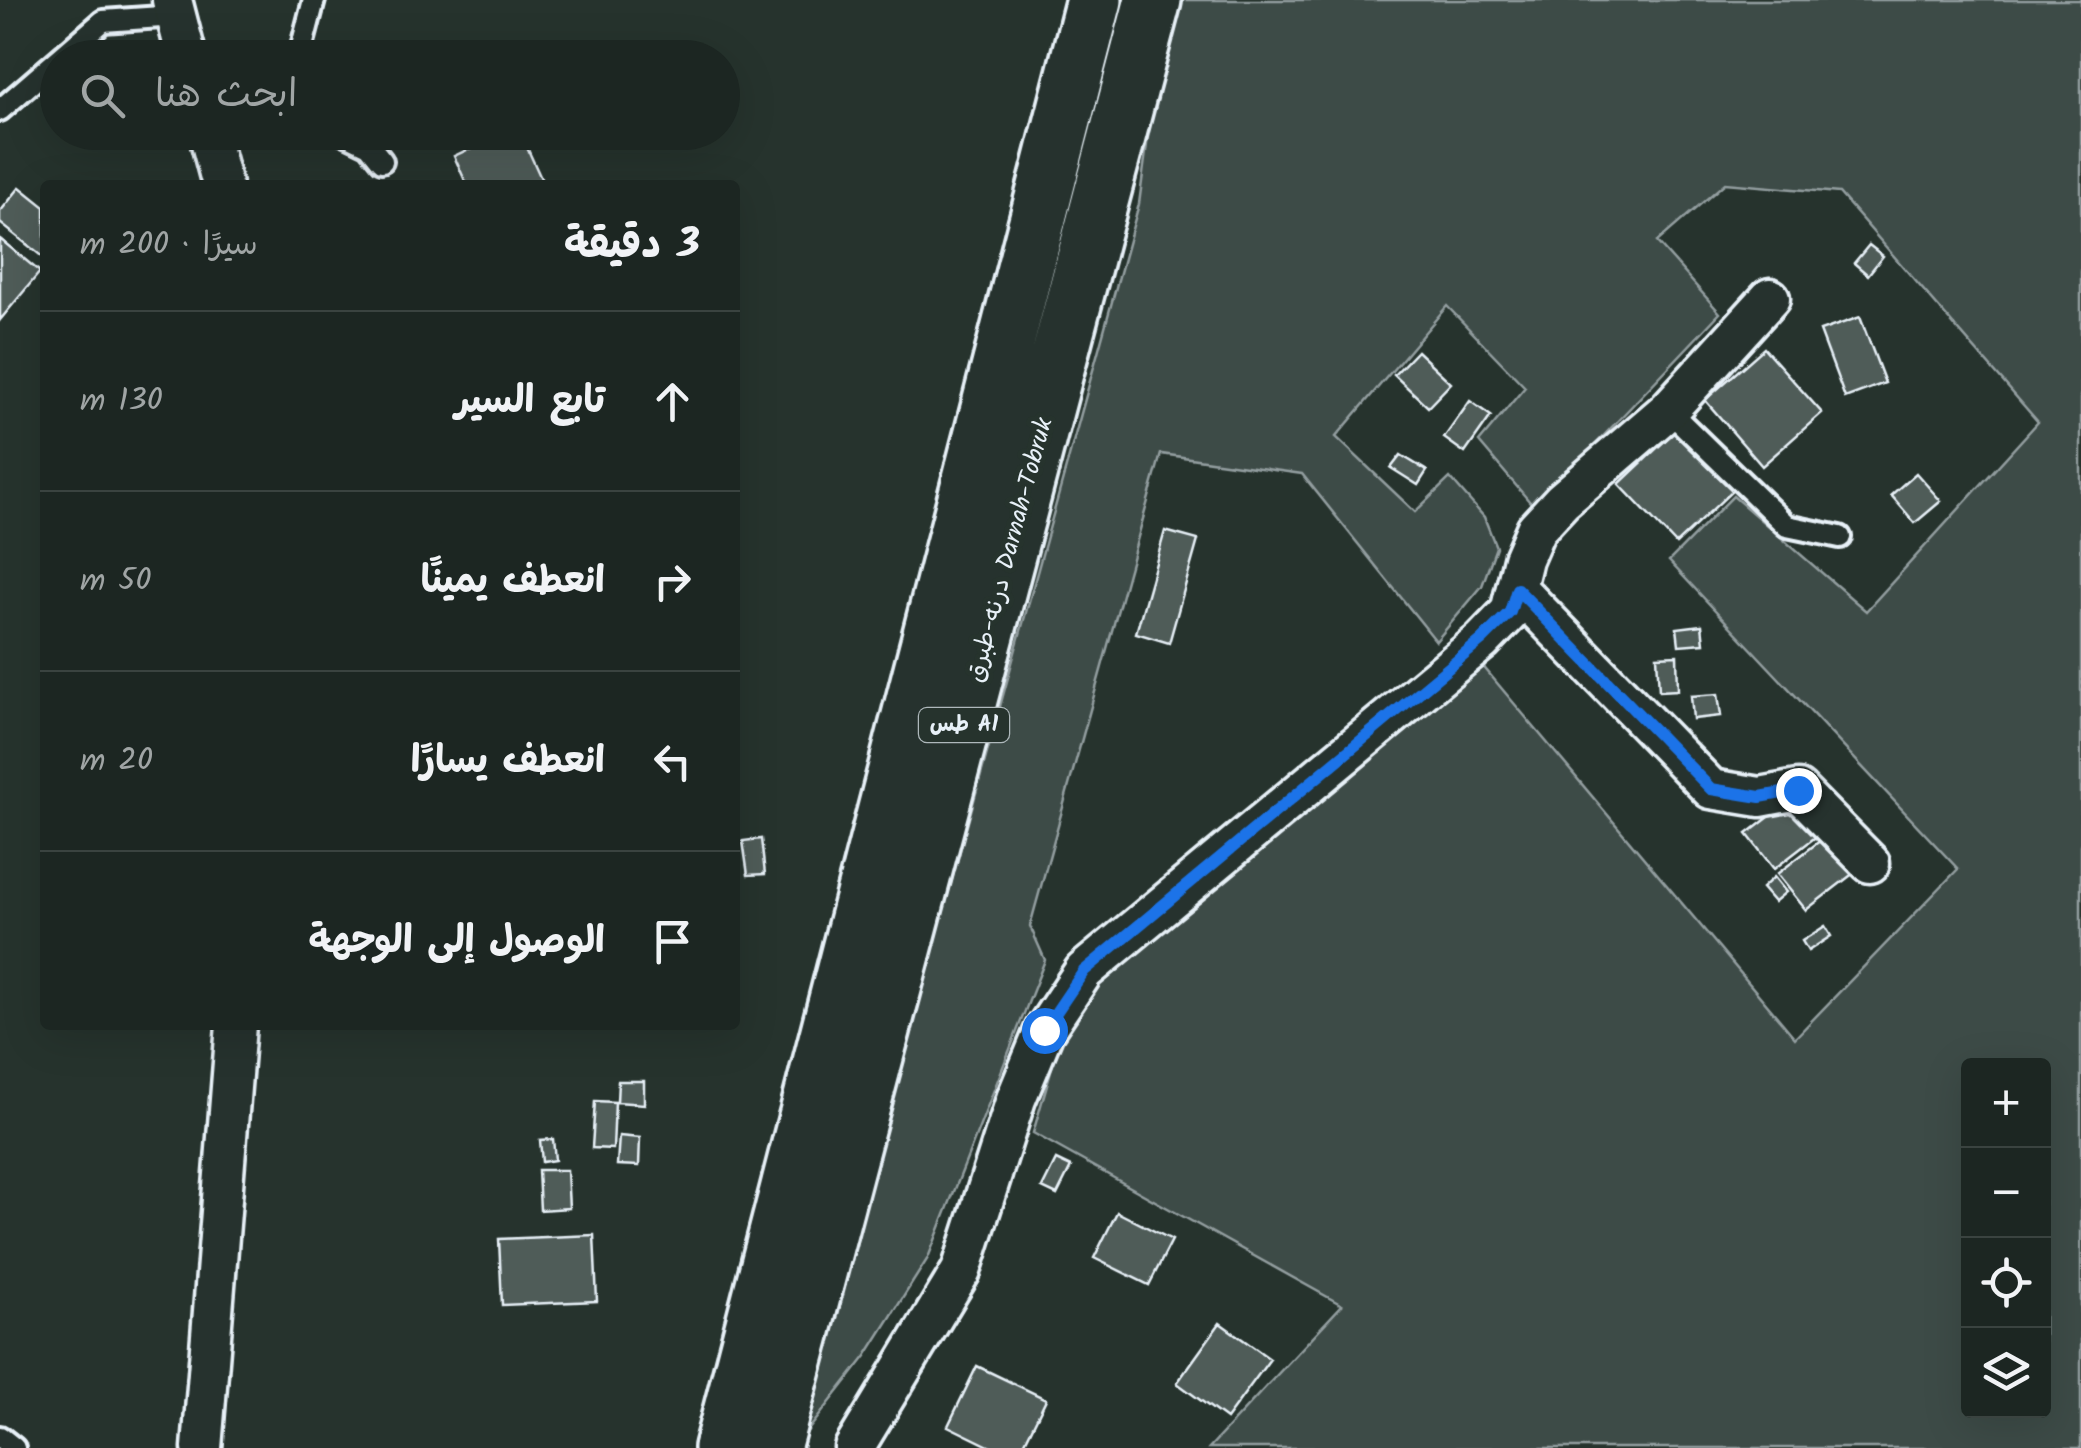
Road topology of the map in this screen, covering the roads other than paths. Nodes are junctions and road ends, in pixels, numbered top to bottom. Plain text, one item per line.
1 (314, 0) edge
2 (1094, 0) edge
3 (1153, 0) edge
4 (174, 8) edge
5 (81, 40) edge
6 (182, 40) edge
7 (304, 40) edge
8 (40, 75) edge
9 (0, 110) edge
10 (213, 150) edge
11 (374, 150) edge
12 (382, 162) dead end
13 (221, 180) edge
14 (1770, 298) dead end
15 (1668, 410) junction
16 (1840, 537) dead end
17 (1517, 589) junction
18 (1870, 864) dead end
19 (236, 1030) edge
20 (0, 1437) edge
21 (14, 1448) edge
22 (202, 1448) edge
23 (722, 1448) edge
24 (772, 1448) edge
25 (854, 1448) edge

1 - 7 lane
2 - 23 highway, طس A1
3 - 24 highway, درنه-طبرق Darnah-Tobruk / طس A1
4 - 5 lane
4 - 6 street
8 - 9 lane
10 - 13 street
11 - 12 lane
14 - 15 street
15 - 16 lane
15 - 17 street
17 - 18 street
17 - 25 street
19 - 22 street
20 - 21 lane

